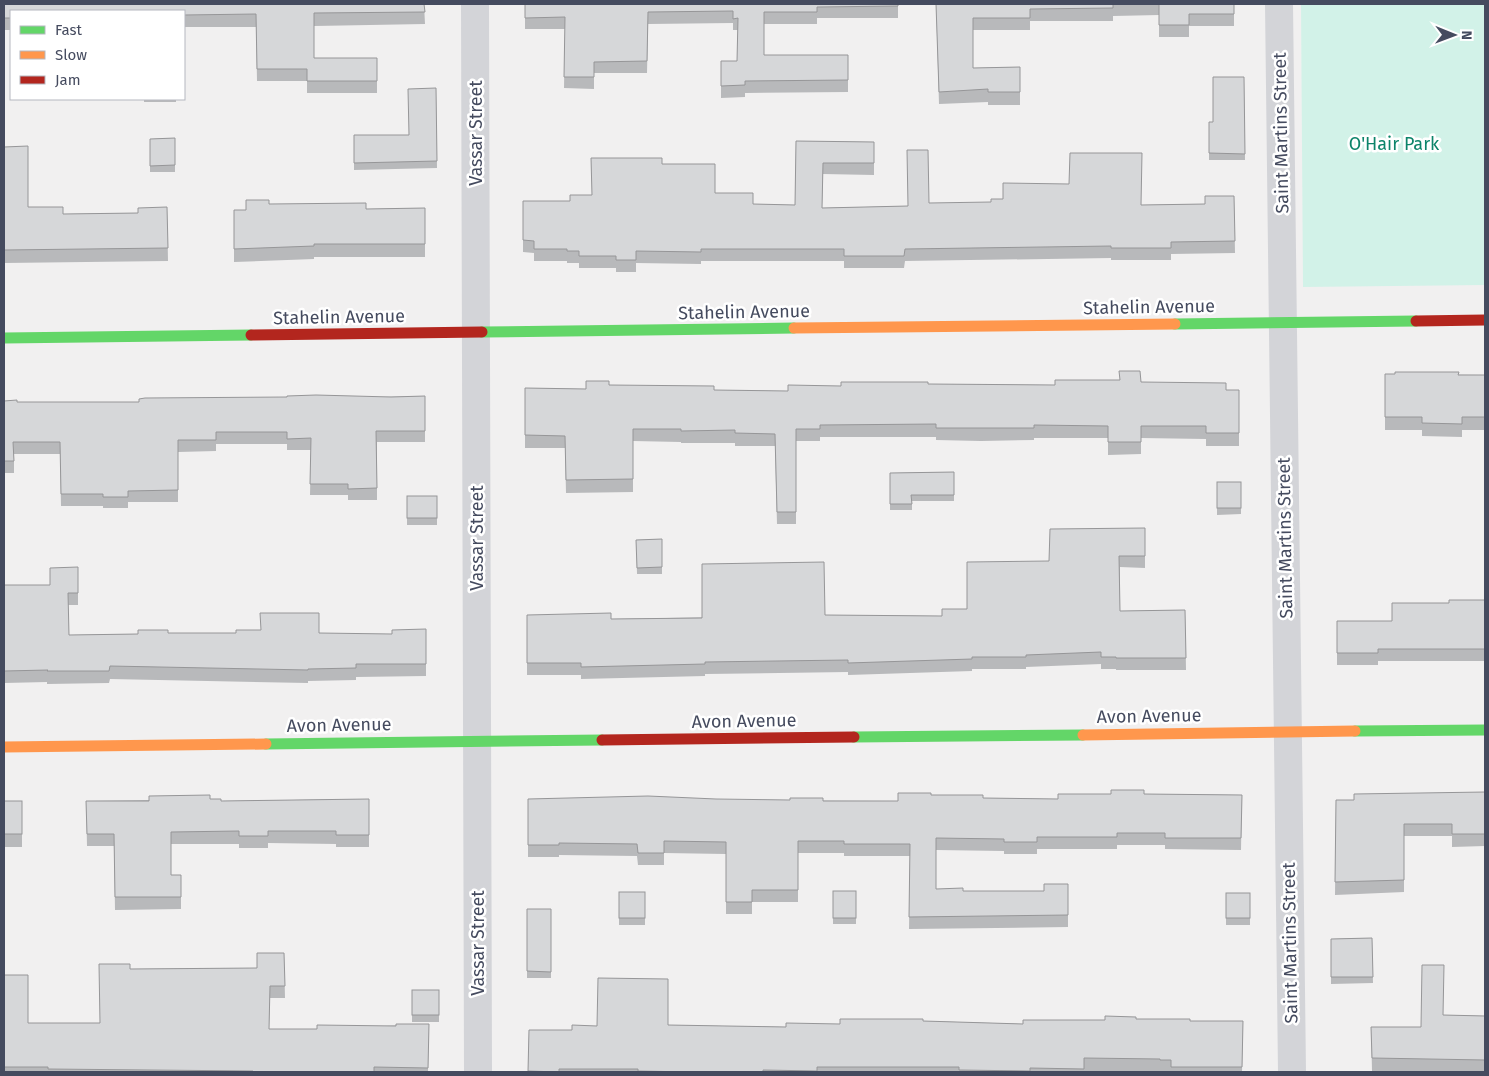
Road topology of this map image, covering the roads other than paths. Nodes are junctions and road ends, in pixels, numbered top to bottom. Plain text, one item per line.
1 (475, 4) edge
2 (1279, 4) edge
3 (1485, 320) edge
4 (1283, 323) junction
5 (477, 333) junction
6 (4, 338) edge
7 (1485, 730) edge
8 (1288, 732) junction
9 (478, 742) junction
10 (4, 747) edge
11 (478, 1072) edge
12 (1292, 1072) edge

1 - 5 street, Vassar Street
2 - 4 street, Saint Martins Street
3 - 4 street, Stahelin Avenue
4 - 5 street, Stahelin Avenue
4 - 8 street, Saint Martins Street
5 - 6 street, Stahelin Avenue
5 - 9 street, Vassar Street
7 - 8 street, Avon Avenue
8 - 9 street, Avon Avenue
8 - 12 street, Saint Martins Street
9 - 10 street, Avon Avenue
9 - 11 street, Vassar Street

